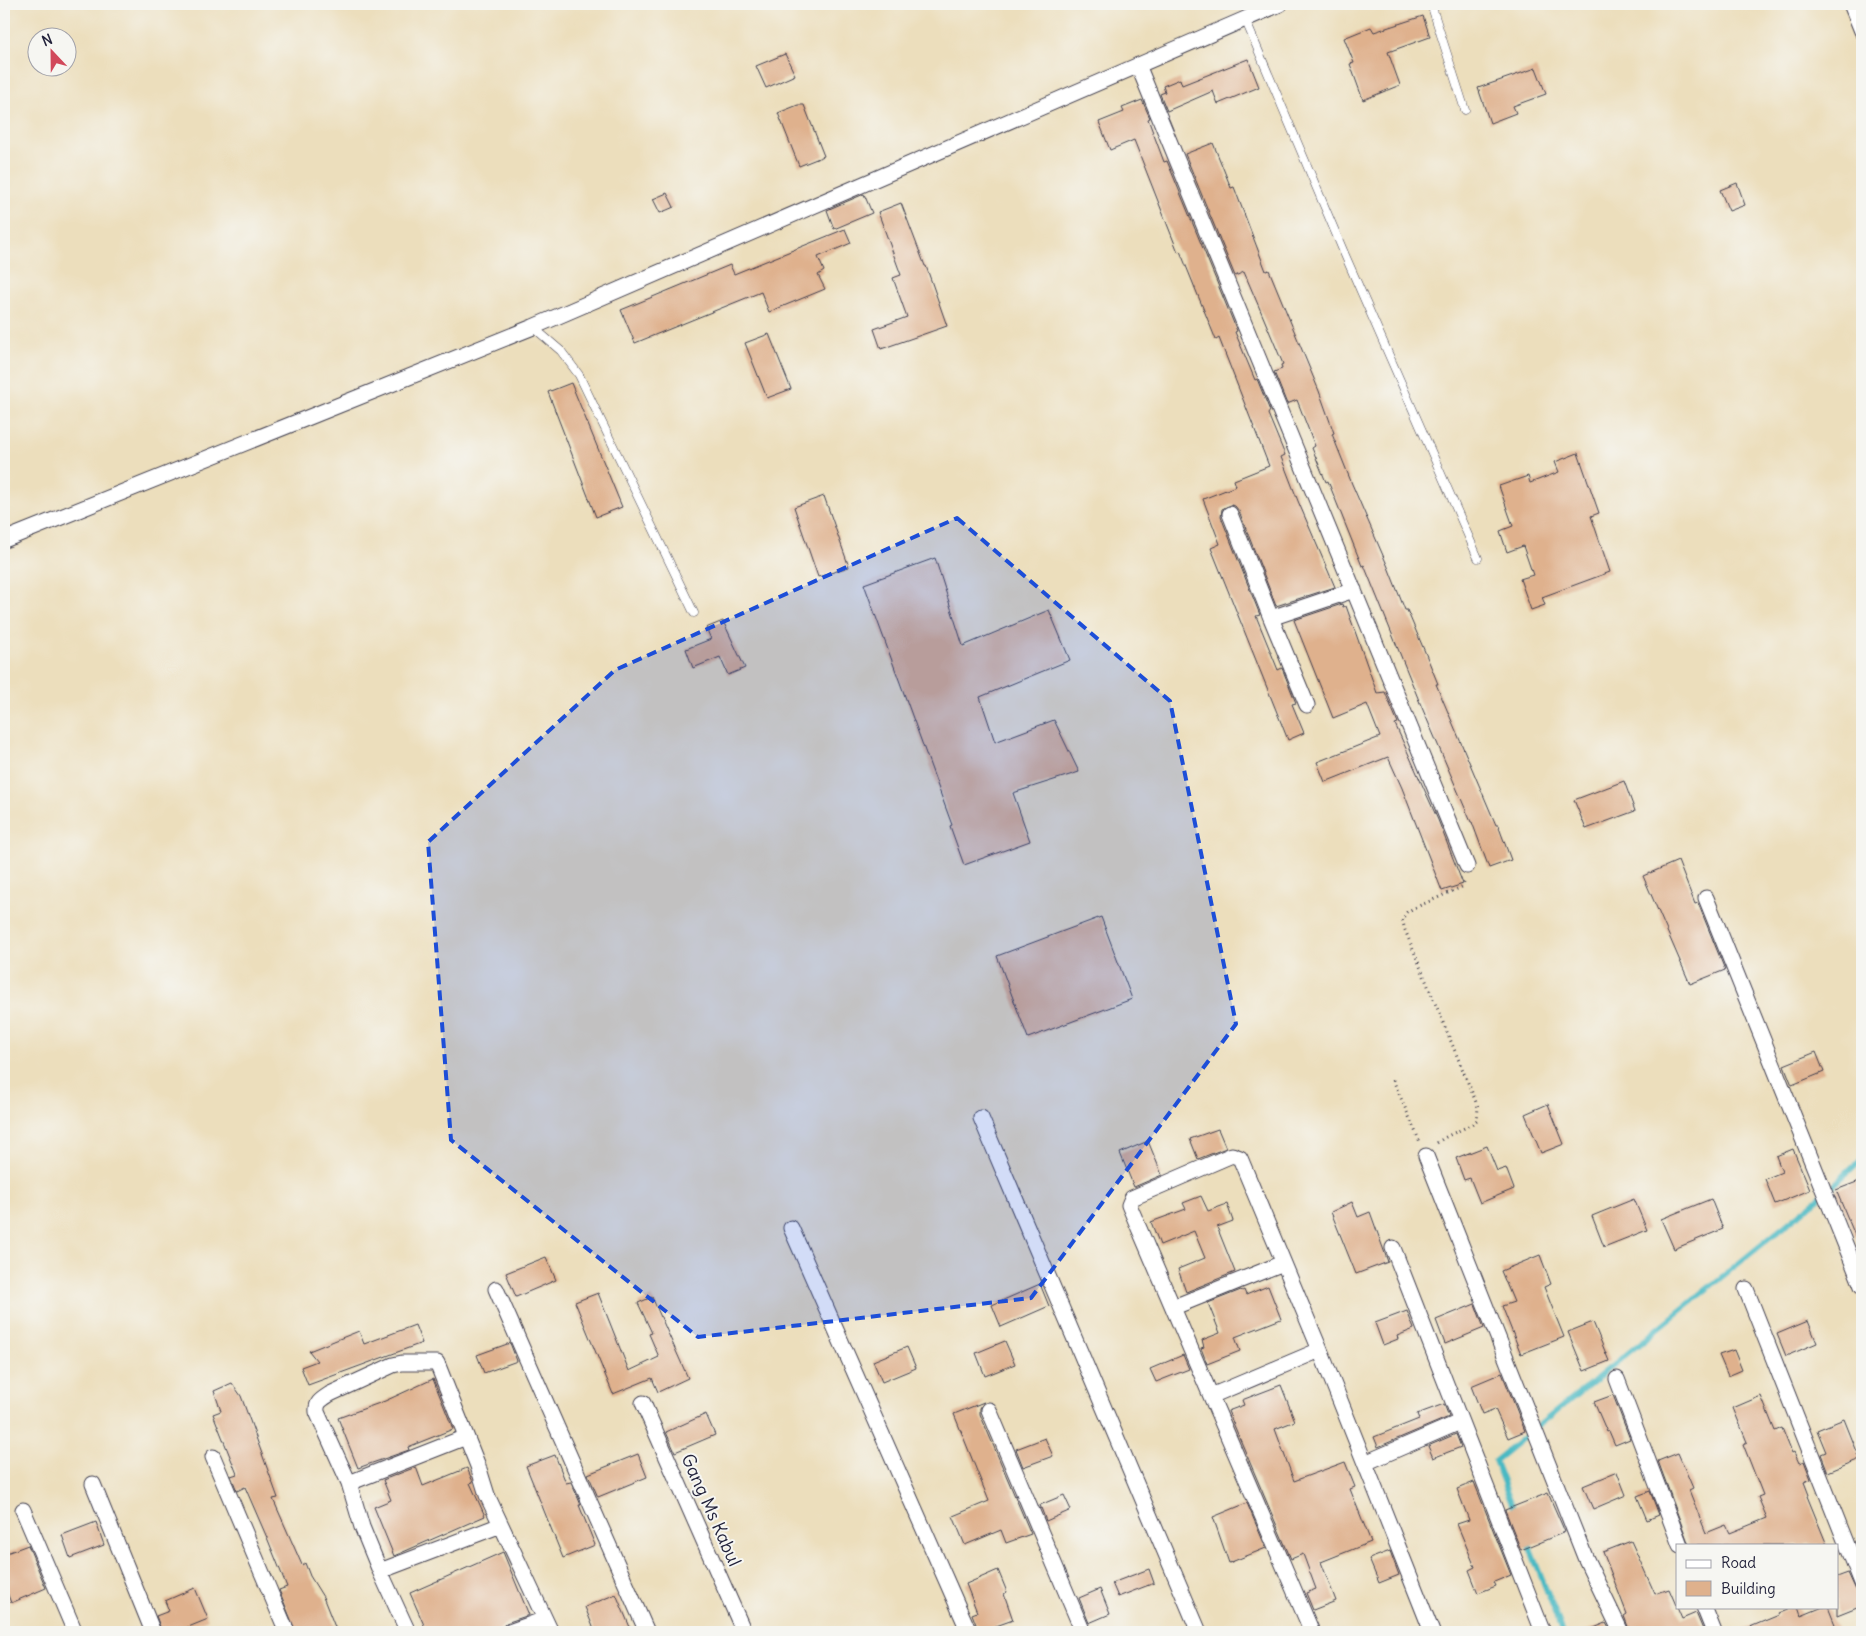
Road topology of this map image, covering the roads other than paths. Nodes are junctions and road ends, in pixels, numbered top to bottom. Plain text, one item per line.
1 (1280, 4) edge
2 (1431, 4) edge
3 (1850, 4) edge
4 (1245, 18) junction
5 (1862, 31) edge
6 (1138, 64) junction
7 (1465, 110) dead end
8 (533, 328) junction
9 (1230, 514) dead end
10 (4, 540) edge
11 (1478, 558) dead end
12 (1354, 590) junction
13 (694, 613) dead end
14 (1271, 618) junction
15 (1307, 705) dead end
16 (1466, 866) road end
17 (1706, 898) dead end
18 (981, 1118) dead end
19 (1426, 1156) road end
20 (791, 1228) dead end
21 (1392, 1248) dead end
22 (1283, 1263) junction
23 (1862, 1286) edge
24 (496, 1289) dead end
25 (1746, 1289) dead end
26 (1174, 1308) junction
27 (1320, 1350) junction
28 (1617, 1379) dead end
29 (1211, 1396) junction
30 (643, 1403) dead end
31 (989, 1410) dead end
32 (1460, 1422) junction
33 (466, 1436) junction
34 (213, 1457) dead end
35 (1365, 1463) junction
36 (349, 1483) junction
37 (93, 1484) dead end
38 (23, 1510) dead end
39 (501, 1525) junction
40 (1680, 1544) edge
41 (380, 1571) junction
42 (1862, 1583) edge
43 (1704, 1608) edge
44 (548, 1625) edge
45 (75, 1632) edge
46 (153, 1632) edge
47 (287, 1632) edge
48 (408, 1632) edge
49 (509, 1632) edge
50 (647, 1632) edge
51 (744, 1632) edge
52 (969, 1632) edge
53 (1083, 1632) edge
54 (1199, 1632) edge
55 (1312, 1632) edge
56 (1432, 1632) edge
57 (1543, 1632) edge
58 (1621, 1632) edge
59 (1714, 1632) edge

1 - 4 street
2 - 7 lane
3 - 5 street
4 - 6 street
4 - 11 lane
6 - 8 street
6 - 12 street
8 - 10 street
8 - 13 lane
9 - 14 street
12 - 14 street
12 - 16 street
14 - 15 street
17 - 23 street
18 - 54 street
19 - 58 street
20 - 52 street
21 - 32 street
22 - 26 street
22 - 26 street
22 - 27 street
24 - 50 street
25 - 42 street
26 - 29 street
27 - 29 street
27 - 35 street
28 - 40 street
29 - 55 street
30 - 51 street, Gang Ms Kabul
31 - 53 street
32 - 35 street
32 - 57 street
33 - 36 street
33 - 36 street
33 - 39 street
34 - 47 street
35 - 56 street
36 - 41 street
37 - 46 street
38 - 45 street
39 - 41 street
39 - 44 street
41 - 48 street
43 - 59 street
44 - 49 street

